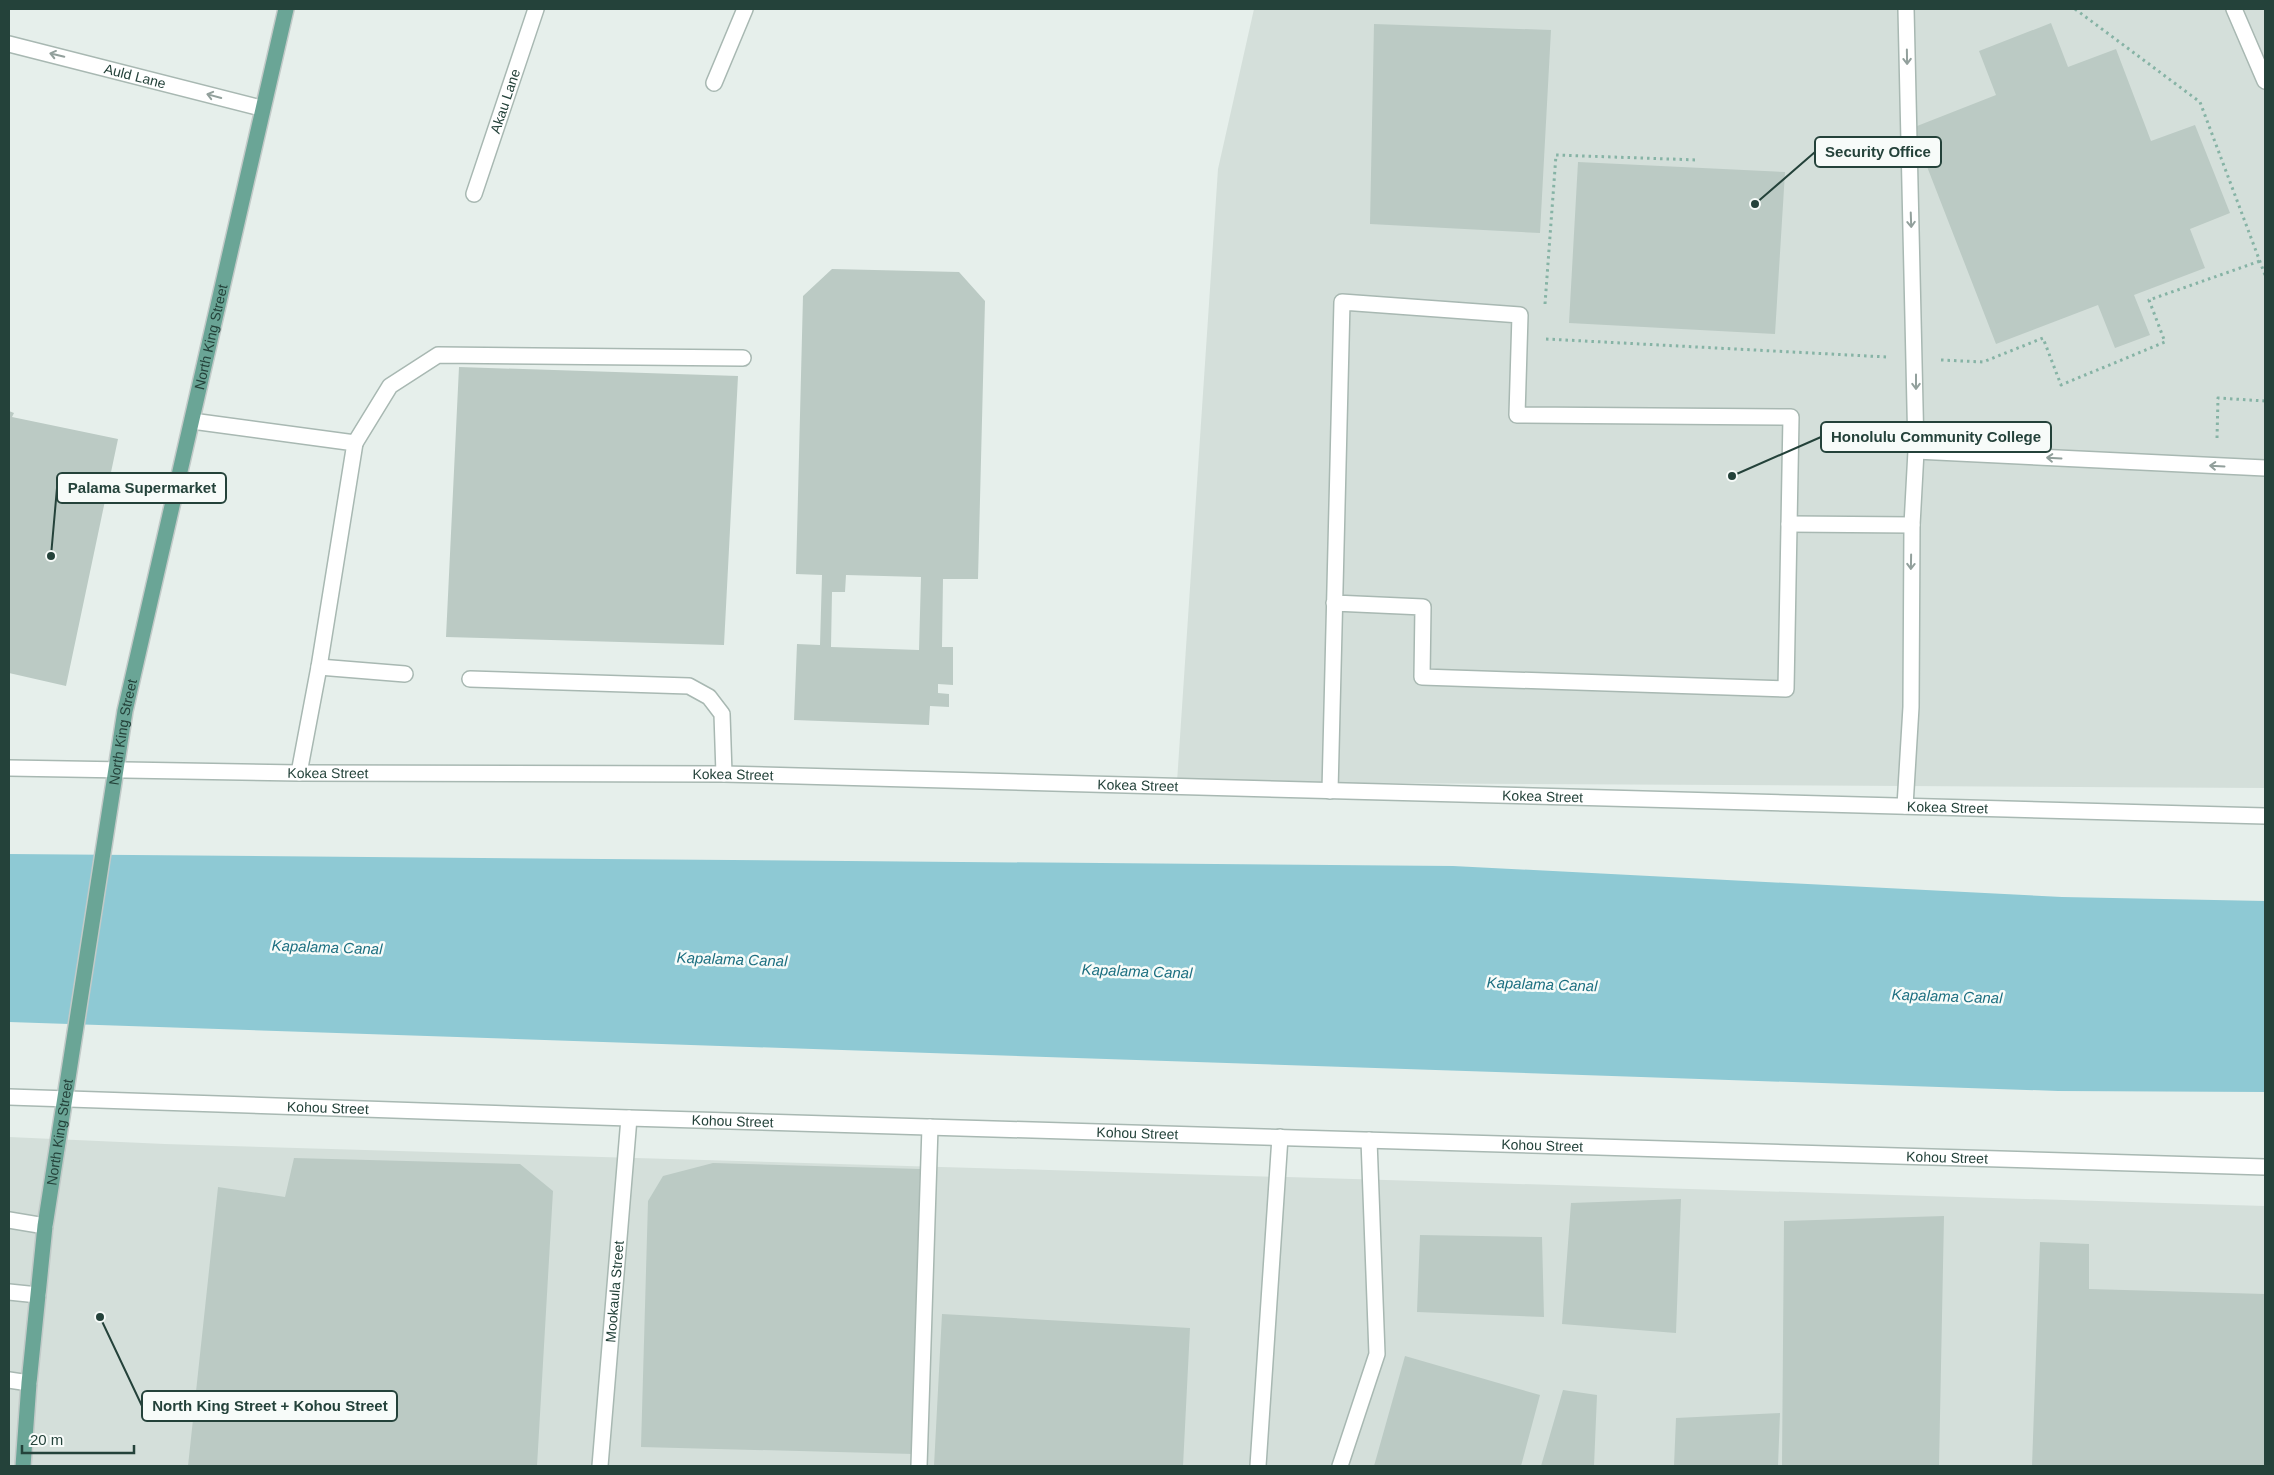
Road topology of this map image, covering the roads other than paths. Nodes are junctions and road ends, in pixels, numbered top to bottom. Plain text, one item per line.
1 (286, 9) edge
2 (536, 9) edge
3 (746, 9) edge
4 (1906, 9) edge
5 (2234, 9) edge
6 (9, 44) edge
7 (2265, 81) edge
8 (714, 83) dead end
9 (261, 108) junction
10 (474, 194) dead end
11 (743, 358) dead end
12 (192, 421) junction
13 (355, 443) junction
14 (1916, 451) junction
15 (2265, 468) edge
16 (1789, 524) junction
17 (1912, 525) junction
18 (1334, 603) junction
19 (319, 667) junction
20 (405, 674) dead end
21 (470, 678) dead end
22 (9, 768) edge
23 (116, 770) junction
24 (299, 773) junction
25 (724, 774) junction
26 (1330, 791) junction
27 (1905, 806) junction
28 (2265, 816) edge
29 (9, 1097) edge
30 (65, 1099) junction
31 (629, 1118) junction
32 (930, 1127) junction
33 (1280, 1137) junction
34 (1369, 1140) junction
35 (2265, 1166) edge
36 (9, 1220) edge
37 (45, 1226) junction
38 (9, 1292) edge
39 (38, 1295) junction
40 (9, 1380) edge
41 (28, 1383) junction
42 (23, 1466) edge
43 (600, 1466) edge
44 (919, 1466) edge
45 (1258, 1466) edge
46 (1340, 1466) edge

1 - 9 main road, North King Street
2 - 10 street, Akau Lane
3 - 8 street
4 -> 14 street
5 - 7 street
9 -> 6 street, Auld Lane
9 - 12 main road, North King Street
11 - 13 street
12 - 13 street
12 - 23 main road, North King Street
13 - 19 street
15 -> 14 street
14 - 17 street
16 - 17 street
16 - 18 street
16 - 18 street
17 -> 27 street
18 - 26 street
19 - 20 street
19 - 24 street
21 - 25 street
22 - 23 street, Kokea Street
23 - 24 street, Kokea Street
23 - 30 main road, North King Street
24 - 25 street, Kokea Street
25 - 26 street, Kokea Street
26 - 27 street, Kokea Street
27 - 28 street, Kokea Street
29 - 30 street, Kohou Street
30 - 31 street, Kohou Street
30 - 37 main road, North King Street
31 - 32 street, Kohou Street
31 - 43 street, Mookaula Street
32 - 33 street, Kohou Street
32 - 44 street
33 - 34 street, Kohou Street
33 - 45 street
34 - 35 street, Kohou Street
34 - 46 street
36 - 37 street
37 - 39 main road, North King Street
38 - 39 street
39 - 41 main road, North King Street
40 - 41 street
41 - 42 main road, North King Street

